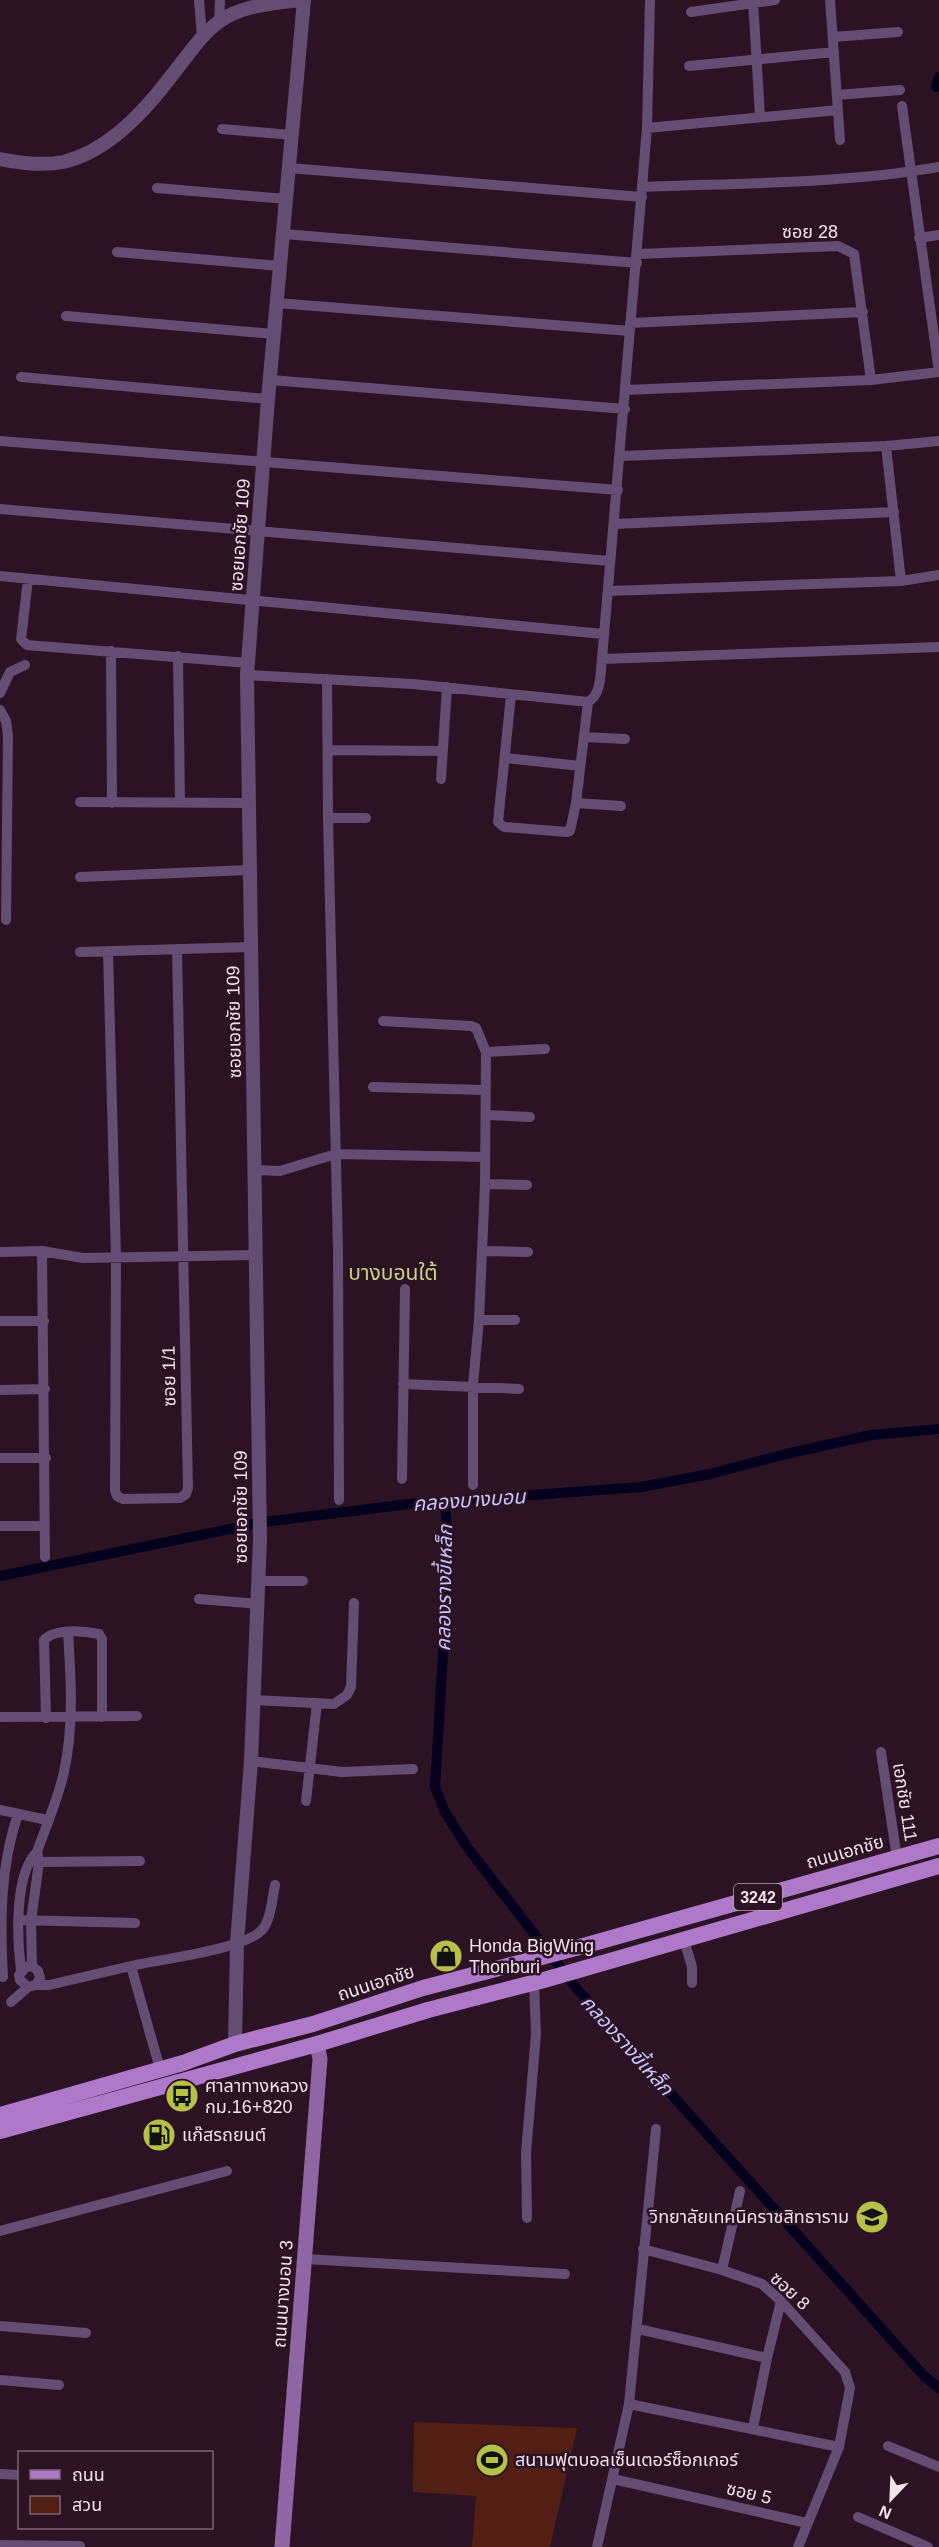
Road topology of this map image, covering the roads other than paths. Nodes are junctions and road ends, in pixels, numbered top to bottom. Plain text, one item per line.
1 (199, 0) edge
2 (220, 0) edge
3 (299, 0) edge
4 (304, 0) edge
5 (650, 0) edge
6 (775, 0) edge
7 (830, 0) edge
8 (753, 1) edge
9 (691, 12) dead end
10 (219, 21) junction
11 (898, 32) dead end
12 (202, 37) junction
13 (833, 37) junction
14 (834, 52) junction
15 (757, 59) junction
16 (689, 66) dead end
17 (900, 90) dead end
18 (837, 95) junction
19 (902, 106) dead end
20 (838, 110) junction
21 (760, 116) junction
22 (647, 128) junction
23 (222, 129) dead end
24 (292, 135) junction
25 (840, 140) dead end
26 (0, 159) edge
27 (939, 167) edge
28 (290, 168) junction
29 (910, 172) junction
30 (157, 188) dead end
31 (642, 192) junction
32 (286, 199) junction
33 (284, 234) junction
34 (939, 236) edge
35 (919, 238) junction
36 (117, 252) dead end
37 (637, 259) junction
38 (280, 266) junction
39 (277, 303) junction
40 (935, 304) edge
41 (862, 312) junction
42 (66, 316) dead end
43 (630, 327) junction
44 (274, 334) junction
45 (939, 372) edge
46 (21, 376) dead end
47 (270, 380) junction
48 (871, 380) junction
49 (626, 390) junction
50 (268, 399) junction
51 (624, 409) junction
52 (0, 441) edge
53 (939, 441) edge
54 (885, 446) junction
55 (621, 456) junction
56 (264, 462) junction
57 (618, 490) junction
58 (0, 509) edge
59 (894, 513) junction
60 (614, 524) junction
61 (258, 532) junction
62 (610, 561) junction
63 (939, 575) edge
64 (0, 576) edge
65 (28, 579) junction
66 (901, 581) junction
67 (608, 591) junction
68 (253, 601) junction
69 (603, 634) junction
70 (939, 647) edge
71 (111, 651) junction
72 (178, 656) junction
73 (602, 659) junction
74 (25, 666) dead end
75 (247, 669) junction
76 (327, 679) junction
77 (447, 687) junction
78 (0, 693) edge
79 (511, 695) junction
80 (588, 702) junction
81 (0, 710) edge
82 (584, 737) junction
83 (625, 740) dead end
84 (329, 750) junction
85 (443, 751) junction
86 (505, 758) junction
87 (580, 766) junction
88 (441, 778) dead end
89 (80, 802) dead end
90 (576, 802) junction
91 (112, 803) junction
92 (180, 803) junction
93 (248, 803) junction
94 (621, 806) dead end
95 (328, 818) junction
96 (366, 818) dead end
97 (249, 870) junction
98 (80, 877) dead end
99 (3, 896) edge
100 (6, 920) dead end
101 (250, 947) junction
102 (177, 949) junction
103 (108, 951) junction
104 (80, 952) dead end
105 (383, 1021) dead end
106 (544, 1049) dead end
107 (486, 1052) junction
108 (373, 1087) dead end
109 (484, 1090) junction
110 (486, 1115) junction
111 (530, 1118) dead end
112 (336, 1154) junction
113 (485, 1157) junction
114 (255, 1170) junction
115 (484, 1184) junction
116 (527, 1185) dead end
117 (42, 1251) junction
118 (482, 1251) junction
119 (0, 1252) edge
120 (528, 1252) dead end
121 (256, 1255) junction
122 (116, 1258) junction
123 (183, 1258) junction
124 (405, 1289) dead end
125 (479, 1320) junction
126 (515, 1320) dead end
127 (0, 1321) edge
128 (44, 1321) junction
129 (403, 1384) junction
130 (473, 1385) junction
131 (45, 1389) junction
132 (519, 1389) dead end
133 (0, 1390) edge
134 (0, 1458) edge
135 (46, 1458) junction
136 (402, 1479) dead end
137 (473, 1485) dead end
138 (339, 1500) dead end
139 (0, 1526) edge
140 (45, 1526) junction
141 (45, 1557) dead end
142 (259, 1581) junction
143 (303, 1581) dead end
144 (199, 1599) dead end
145 (354, 1603) dead end
146 (258, 1604) junction
147 (68, 1632) junction
148 (254, 1700) junction
149 (317, 1703) junction
150 (138, 1716) dead end
151 (0, 1717) edge
152 (102, 1717) junction
153 (46, 1718) junction
154 (71, 1718) junction
155 (881, 1752) dead end
156 (251, 1761) junction
157 (309, 1769) junction
158 (413, 1769) dead end
159 (306, 1801) dead end
160 (0, 1810) edge
161 (18, 1814) junction
162 (47, 1820) junction
163 (939, 1846) edge
164 (35, 1858) junction
165 (897, 1858) junction
166 (140, 1861) dead end
167 (939, 1866) edge
168 (275, 1886) dead end
169 (19, 1920) junction
170 (31, 1921) junction
171 (135, 1923) dead end
172 (684, 1940) junction
173 (237, 1944) junction
174 (131, 1966) junction
175 (26, 1968) junction
176 (3, 1977) dead end
177 (539, 1981) junction
178 (692, 1983) dead end
179 (32, 1986) junction
180 (10, 2002) dead end
181 (313, 2024) junction
182 (235, 2044) junction
183 (317, 2044) junction
184 (160, 2069) junction
185 (70, 2095) junction
186 (76, 2111) junction
187 (0, 2115) edge
188 (656, 2129) dead end
189 (0, 2131) edge
190 (227, 2171) dead end
191 (740, 2192) dead end
192 (527, 2218) dead end
193 (0, 2231) edge
194 (644, 2249) junction
195 (305, 2259) junction
196 (722, 2270) junction
197 (565, 2274) dead end
198 (781, 2301) junction
199 (0, 2326) edge
200 (638, 2329) junction
201 (86, 2333) dead end
202 (767, 2358) junction
203 (0, 2380) edge
204 (59, 2385) dead end
205 (629, 2404) junction
206 (753, 2428) junction
207 (888, 2446) dead end
208 (839, 2447) junction
209 (939, 2467) edge
210 (0, 2474) edge
211 (18, 2475) edge
212 (613, 2479) junction
213 (858, 2517) dead end
214 (807, 2523) junction
215 (0, 2545) edge
216 (80, 2546) edge
217 (282, 2547) edge
218 (597, 2547) edge
219 (798, 2547) edge
220 (927, 2547) edge

1 - 12 street
2 - 10 street
3 - 10 street
4 - 24 street, ซอยเอกชัย 109
5 - 22 street
6 - 8 street
7 - 13 street
8 - 9 street
8 - 15 street
10 - 12 street
11 - 13 street
12 - 26 street
13 - 14 street
14 - 15 street
14 - 18 street
15 - 16 street
15 - 21 street
17 - 18 street
18 - 20 street
19 - 29 street
20 - 21 street
20 - 25 street
21 - 22 street
22 - 31 street
23 - 24 street
24 - 28 street, ซอยเอกชัย 109
27 - 29 street
28 - 31 street
28 - 32 street, ซอยเอกชัย 109
29 - 31 street
29 - 35 street
30 - 32 street
31 - 37 street
32 - 33 street, ซอยเอกชัย 109
33 - 37 street
33 - 38 street, ซอยเอกชัย 109
34 - 35 street
35 - 40 street
36 - 38 street
37 - 41 street, ซอย 28
37 - 43 street
38 - 39 street, ซอยเอกชัย 109
39 - 43 street
39 - 44 street, ซอยเอกชัย 109
40 - 45 street
41 - 43 street
41 - 48 street, ซอย 28
42 - 44 street
43 - 49 street
44 - 47 street, ซอยเอกชัย 109
45 - 48 street
46 - 50 street
47 - 50 street, ซอยเอกชัย 109
47 - 51 street
48 - 49 street
49 - 51 street
50 - 56 street, ซอยเอกชัย 109
51 - 55 street
52 - 56 street
53 - 54 street
54 - 55 street
54 - 59 street
55 - 57 street
56 - 57 street
56 - 61 street, ซอยเอกชัย 109
57 - 60 street
58 - 61 street
59 - 60 street
59 - 66 street
60 - 62 street
61 - 62 street
61 - 68 street, ซอยเอกชัย 109
62 - 67 street
63 - 66 street
64 - 65 street
65 - 68 street
65 - 71 street
66 - 67 street
67 - 69 street
68 - 69 street
68 - 75 street, ซอยเอกชัย 109
69 - 73 street
70 - 73 street
71 - 72 street
71 - 91 street
72 - 75 street
72 - 92 street
73 - 80 street
74 - 78 street
75 - 76 street
75 - 93 street, ซอยเอกชัย 109
76 - 77 street
76 - 84 street
77 - 79 street
77 - 85 street
79 - 80 street
79 - 86 street
80 - 82 street
81 - 99 street
82 - 83 street
82 - 87 street
84 - 85 street
84 - 95 street
85 - 88 street
86 - 87 street
86 - 90 street
87 - 90 street
89 - 91 street
90 - 94 street
91 - 92 street
92 - 93 street
93 - 97 street, ซอยเอกชัย 109
95 - 96 street
95 - 112 street
97 - 98 street
97 - 101 street, ซอยเอกชัย 109
99 - 100 street
101 - 102 street
101 - 114 street, ซอยเอกชัย 109
102 - 103 street
102 - 123 street, ซอย 1/1
103 - 104 street
103 - 122 street
105 - 107 street
106 - 107 street
107 - 109 street
108 - 109 street
109 - 110 street
110 - 111 street
110 - 113 street
112 - 113 street
112 - 114 street
112 - 138 street
113 - 115 street
114 - 121 street, ซอยเอกชัย 109
115 - 116 street
115 - 118 street
117 - 119 street
117 - 122 street
117 - 128 street
118 - 120 street
118 - 125 street
121 - 123 street
121 - 142 street, ซอยเอกชัย 109
122 - 123 street
122 - 123 street, ซอย 1/1
124 - 129 street
125 - 126 street
125 - 130 street
127 - 128 street
128 - 131 street
129 - 130 street
129 - 136 street
130 - 132 street
130 - 137 street
131 - 133 street
131 - 135 street
134 - 135 street
135 - 140 street
139 - 140 street
140 - 141 street
142 - 143 street
142 - 146 street, ซอยเอกชัย 109
144 - 146 street
145 - 149 street
146 - 148 street, ซอยเอกชัย 109
147 - 152 street
147 - 153 street
147 - 154 street
148 - 149 street
148 - 156 street, ซอยเอกชัย 109
149 - 157 street
150 - 152 street
151 - 153 street
152 - 154 street
153 - 154 street
154 - 162 street
155 - 165 street, เอกชัย 111
156 - 157 street
156 - 173 street, ซอยเอกชัย 109
157 - 158 street
157 - 159 street
160 - 161 street
161 - 162 street
161 - 176 street
162 - 164 street
163 - 165 main road, ถนนเอกชัย / 3242
164 - 166 street
164 - 169 street
164 - 170 street
165 - 181 main road, ถนนเอกชัย / 3242
167 - 172 main road, 3242
168 - 173 street
169 - 170 street
169 - 175 street
170 - 171 street
170 - 175 street
172 - 177 main road, 3242
172 - 178 street
173 - 174 street
173 - 182 street, ซอยเอกชัย 109
174 - 179 street
174 - 184 street
175 - 179 street
175 - 179 street
177 - 183 main road, 3242
177 - 192 street
179 - 180 street
181 - 182 main road, ถนนเอกชัย / 3242
181 - 183 main road
182 - 184 main road, ถนนเอกชัย / 3242
183 - 186 main road, 3242
183 - 195 main road, ถนนบางบอน 3
184 - 185 main road, ถนนเอกชัย / 3242
185 - 186 main road
185 - 187 main road, ถนนเอกชัย / 3242
186 - 189 main road, 3242
188 - 194 street
190 - 193 street
191 - 196 street
194 - 196 street, ซอย 8
194 - 200 street
195 - 197 street
195 - 217 main road, ถนนบางบอน 3
196 - 198 street, ซอย 8
198 - 202 street
198 - 208 street, ซอย 8
199 - 201 street
200 - 202 street
200 - 205 street
202 - 206 street
203 - 204 street
205 - 206 street
205 - 212 street
206 - 208 street
207 - 209 street
208 - 214 street
210 - 211 street
212 - 214 street, ซอย 5
212 - 218 street
213 - 220 street
214 - 219 street
215 - 216 street

